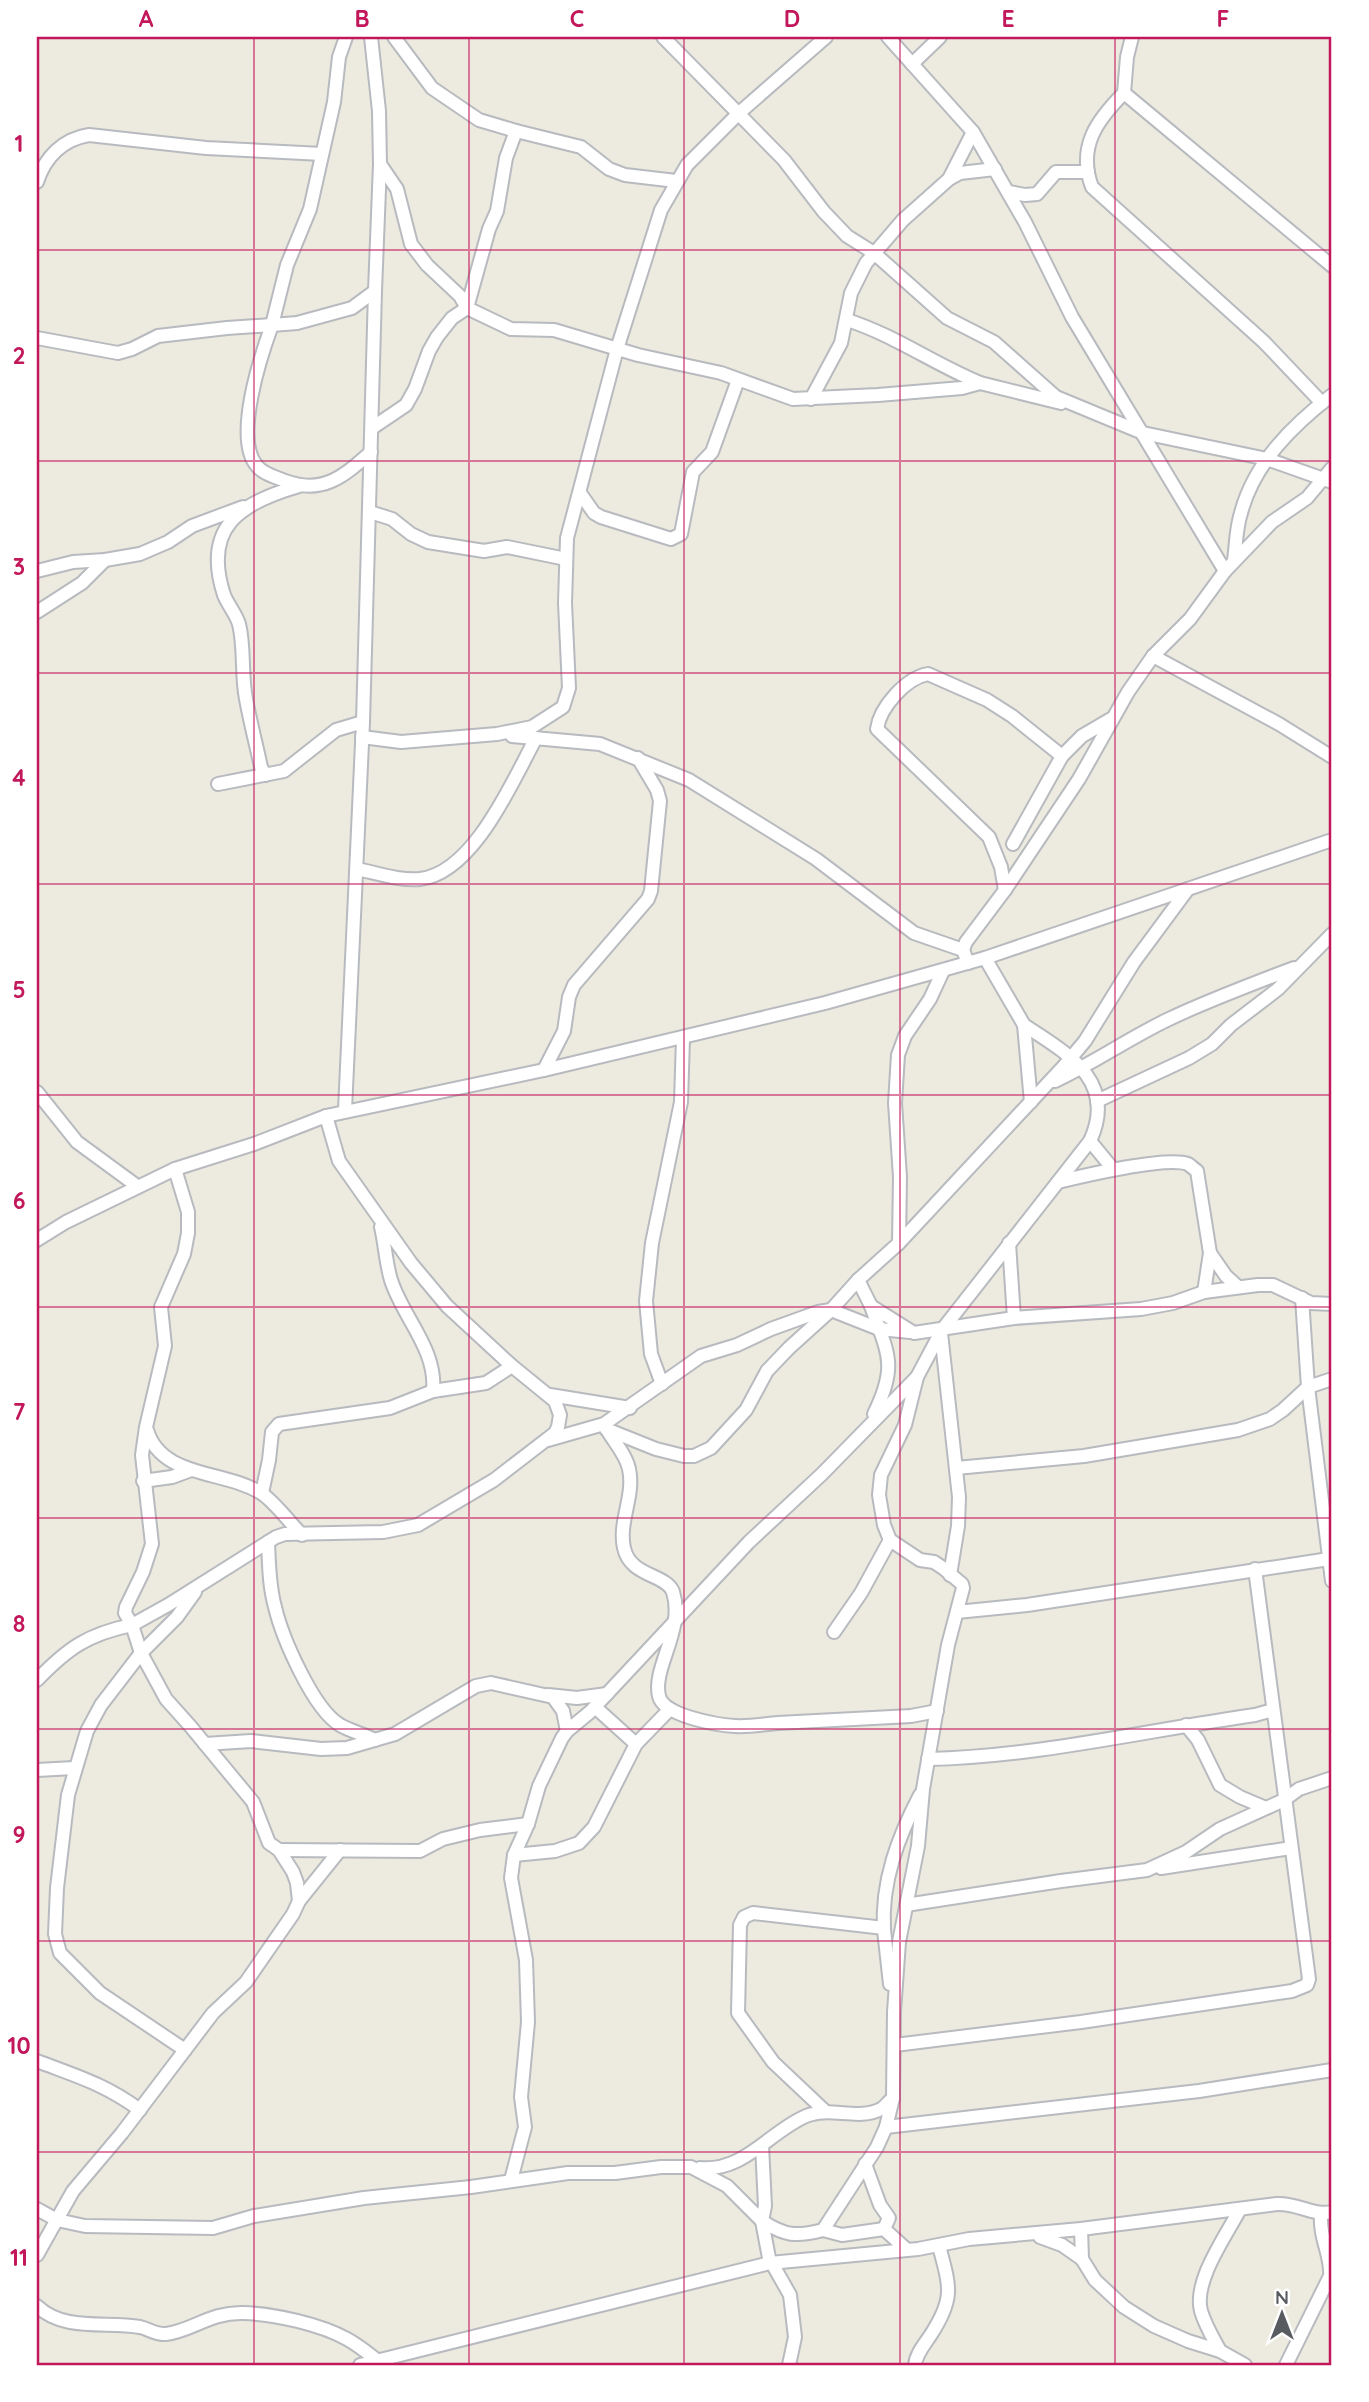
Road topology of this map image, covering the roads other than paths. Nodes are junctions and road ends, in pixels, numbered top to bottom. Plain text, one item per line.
1 (346, 37) edge
2 (371, 37) edge
3 (394, 37) edge
4 (663, 37) edge
5 (826, 37) edge
6 (888, 37) edge
7 (940, 37) edge
8 (1132, 37) edge
9 (912, 64) junction
10 (1124, 93) junction
11 (738, 113) junction
12 (516, 131) junction
13 (973, 132) junction
14 (322, 154) junction
15 (380, 164) junction
16 (995, 169) junction
17 (1088, 172) junction
18 (949, 179) junction
19 (676, 181) junction
20 (37, 182) edge
21 (1009, 192) junction
22 (874, 253) junction
23 (1332, 266) edge
24 (374, 291) junction
25 (467, 308) junction
26 (847, 320) junction
27 (272, 325) junction
28 (37, 338) edge
29 (617, 349) junction
30 (738, 380) junction
31 (980, 383) junction
32 (811, 399) junction
33 (1327, 399) edge
34 (1082, 407) junction
35 (372, 428) junction
36 (1143, 433) junction
37 (371, 452) junction
38 (1267, 459) junction
39 (1329, 476) edge
40 (299, 486) junction
41 (580, 493) junction
42 (250, 505) junction
43 (370, 512) junction
44 (566, 559) junction
45 (105, 560) junction
46 (1229, 566) junction
47 (37, 571) edge
48 (37, 612) edge
49 (1153, 656) junction
50 (1111, 719) junction
51 (363, 722) junction
52 (497, 734) junction
53 (362, 737) junction
54 (536, 738) junction
55 (1062, 755) junction
56 (1332, 757) edge
57 (638, 758) junction
58 (265, 775) junction
59 (218, 784) dead end
60 (989, 837) junction
61 (1332, 840) edge
62 (1013, 844) junction
63 (1036, 844) junction
64 (357, 869) junction
65 (1188, 889) junction
66 (1005, 890) junction
67 (1332, 934) edge
68 (966, 957) junction
69 (985, 958) junction
70 (1298, 967) junction
71 (943, 971) junction
72 (1024, 1025) junction
73 (683, 1038) junction
74 (1072, 1057) junction
75 (1081, 1069) junction
76 (544, 1070) junction
77 (1047, 1085) junction
78 (37, 1093) edge
79 (1097, 1101) junction
80 (1031, 1102) junction
81 (345, 1110) junction
82 (326, 1116) junction
83 (1090, 1141) junction
84 (175, 1169) junction
85 (1114, 1169) junction
86 (1058, 1182) junction
87 (137, 1186) junction
88 (380, 1223) junction
89 (37, 1240) edge
90 (1009, 1242) junction
91 (899, 1243) junction
92 (1210, 1254) junction
93 (858, 1280) junction
94 (1238, 1287) junction
95 (1204, 1292) junction
96 (1302, 1298) junction
97 (1332, 1304) edge
98 (871, 1306) junction
99 (831, 1310) junction
100 (1014, 1318) junction
101 (879, 1329) junction
102 (941, 1331) junction
103 (914, 1333) junction
104 (512, 1366) junction
105 (917, 1377) junction
106 (1332, 1379) edge
107 (662, 1384) junction
108 (1308, 1387) junction
109 (433, 1391) junction
110 (550, 1395) junction
111 (630, 1408) junction
112 (868, 1426) junction
113 (146, 1427) junction
114 (605, 1427) junction
115 (546, 1440) junction
116 (956, 1468) junction
117 (194, 1469) junction
118 (143, 1481) junction
119 (262, 1493) junction
120 (302, 1535) junction
121 (890, 1540) junction
122 (268, 1542) junction
123 (1329, 1559) junction
124 (1255, 1569) junction
125 (950, 1575) junction
126 (1332, 1581) edge
127 (199, 1586) junction
128 (957, 1612) junction
129 (676, 1620) junction
130 (132, 1625) junction
131 (834, 1632) dead end
132 (141, 1653) junction
133 (37, 1680) edge
134 (608, 1693) junction
135 (548, 1695) junction
136 (595, 1707) junction
137 (670, 1709) junction
138 (1273, 1710) junction
139 (936, 1711) junction
140 (1186, 1725) junction
141 (567, 1731) junction
142 (375, 1740) junction
143 (205, 1744) junction
144 (636, 1744) junction
145 (928, 1759) junction
146 (75, 1768) junction
147 (37, 1770) edge
148 (1332, 1778) edge
149 (923, 1789) junction
150 (1284, 1800) junction
151 (1266, 1808) junction
152 (528, 1824) junction
153 (1291, 1848) junction
154 (279, 1850) junction
155 (340, 1850) junction
156 (514, 1855) junction
157 (1147, 1870) junction
158 (299, 1901) junction
159 (906, 1905) junction
160 (884, 1928) junction
161 (894, 2012) junction
162 (895, 2045) junction
163 (185, 2050) junction
164 (37, 2061) edge
165 (1332, 2070) edge
166 (893, 2098) junction
167 (140, 2110) junction
168 (826, 2112) junction
169 (886, 2127) junction
170 (762, 2146) junction
171 (865, 2164) junction
172 (691, 2167) junction
173 (511, 2180) junction
174 (37, 2209) edge
175 (1240, 2209) junction
176 (1327, 2213) edge
177 (57, 2220) junction
178 (762, 2221) junction
179 (884, 2229) junction
180 (1082, 2229) junction
181 (823, 2230) junction
182 (1033, 2235) junction
183 (939, 2246) junction
184 (906, 2249) junction
185 (37, 2255) edge
186 (1082, 2259) junction
187 (771, 2263) junction
188 (37, 2306) edge
189 (1220, 2351) junction
190 (378, 2361) junction
191 (360, 2365) edge
192 (789, 2365) edge
193 (915, 2365) edge
194 (1245, 2365) edge
195 (1286, 2365) edge

1 - 14 street
2 - 15 street
3 - 12 street
4 - 11 street
5 - 11 street
6 - 9 street
7 - 9 street
8 - 10 street
9 - 13 street
10 - 17 street
10 - 23 street
11 - 19 street
11 - 22 street
12 - 19 street
12 - 25 street
13 - 16 street
13 - 18 street
14 - 20 street
14 - 27 street
15 - 24 street
15 - 25 street
16 - 18 street
16 - 21 street
17 - 21 street
17 - 33 street
18 - 22 street
19 - 29 street
21 - 36 street
22 - 26 street
22 - 34 street
24 - 27 street
24 - 35 street
25 - 29 street
25 - 35 street
26 - 31 street
26 - 32 street
27 - 28 street
27 - 40 street
29 - 30 street
29 - 41 street
30 - 32 street
30 - 41 street
31 - 32 street
31 - 34 street
33 - 38 street
34 - 36 street
35 - 37 street
36 - 38 street
36 - 46 street
37 - 40 street
37 - 43 street
38 - 39 street
38 - 46 street
39 - 46 street
40 - 42 street
41 - 44 street
42 - 45 street
42 - 58 street
43 - 44 street
43 - 51 street
44 - 52 street
45 - 47 street
45 - 48 street
46 - 49 street
49 - 50 street
49 - 56 street
50 - 55 street
50 - 63 street
51 - 53 street
51 - 58 street
52 - 53 street
52 - 54 street
53 - 64 street
54 - 57 street
54 - 64 street
55 - 60 street
55 - 62 street
57 - 68 street
57 - 76 street
58 - 59 street
60 - 62 street
60 - 66 street
61 - 65 street
62 - 63 street
63 - 66 street
64 - 81 street
65 - 69 street
65 - 74 street
66 - 68 street
67 - 70 street
68 - 69 street
68 - 71 street
69 - 72 street
70 - 75 street
70 - 79 street
71 - 73 street
71 - 91 street
72 - 74 street
72 - 80 street
73 - 76 street
73 - 107 street
74 - 75 street
74 - 77 street
75 - 77 street
75 - 79 street
76 - 81 street
77 - 80 street
78 - 87 street
79 - 83 street
80 - 91 street
81 - 82 street
82 - 84 street
82 - 88 street
83 - 85 street
83 - 86 street
84 - 87 street
84 - 113 street
85 - 86 street
85 - 92 street
86 - 90 street
87 - 89 street
88 - 104 street
88 - 109 street
90 - 100 street
90 - 102 street
91 - 93 street
92 - 94 street
92 - 95 street
93 - 98 street
93 - 99 street
94 - 95 street
94 - 96 street
95 - 100 street
96 - 97 street
96 - 108 street
98 - 101 street
98 - 103 street
99 - 101 street
99 - 107 street
99 - 114 street
100 - 102 street
101 - 103 street
101 - 112 street
102 - 103 street
102 - 105 street
102 - 116 street
104 - 109 street
104 - 110 street
105 - 112 street
105 - 121 street
106 - 108 street
107 - 111 street
108 - 116 street
108 - 123 street
109 - 119 street
110 - 111 street
110 - 115 street
111 - 114 street
112 - 129 street
113 - 117 street
113 - 118 street
114 - 115 street
114 - 129 street
115 - 120 street
116 - 125 street
117 - 118 street
117 - 119 street
118 - 130 street
119 - 120 street
120 - 122 street
121 - 125 street
121 - 131 street
122 - 127 street
122 - 142 street
123 - 124 street
123 - 126 street
124 - 128 street
124 - 138 street
125 - 128 street
127 - 130 street
127 - 132 street
128 - 139 street
129 - 134 street
129 - 137 street
130 - 132 street
130 - 133 street
132 - 143 street
132 - 146 street
134 - 135 street
134 - 136 street
135 - 141 street
135 - 142 street
136 - 141 street
136 - 144 street
137 - 139 street
137 - 144 street
138 - 140 street
138 - 150 street
139 - 145 street
140 - 145 street
140 - 151 street
141 - 152 street
142 - 143 street
143 - 154 street
144 - 156 street
145 - 149 street
146 - 147 street
146 - 163 street
148 - 150 street
149 - 159 street
149 - 160 street
150 - 151 street
150 - 153 street
151 - 157 street
152 - 155 street
152 - 156 street
153 - 157 street
153 - 162 street
154 - 155 street
154 - 158 street
155 - 158 street
156 - 173 street
157 - 159 street
158 - 163 street
159 - 161 street
160 - 161 street
160 - 168 street
161 - 162 street
162 - 166 street
163 - 167 street
164 - 167 street
165 - 169 street
166 - 168 street
166 - 169 street
167 - 177 street
168 - 170 street
169 - 171 street
170 - 172 street
170 - 178 street
171 - 179 street
171 - 181 street
172 - 173 street
172 - 178 street
173 - 177 street
174 - 177 street
175 - 176 street
175 - 180 street
175 - 189 street
176 - 195 street
177 - 185 street
178 - 181 street
178 - 187 street
179 - 181 street
179 - 184 street
180 - 182 street
180 - 186 street
182 - 183 street
182 - 186 street
183 - 184 street
183 - 193 street
184 - 187 street
186 - 189 street
187 - 190 street
187 - 192 street
188 - 190 street
189 - 194 street
190 - 191 street

